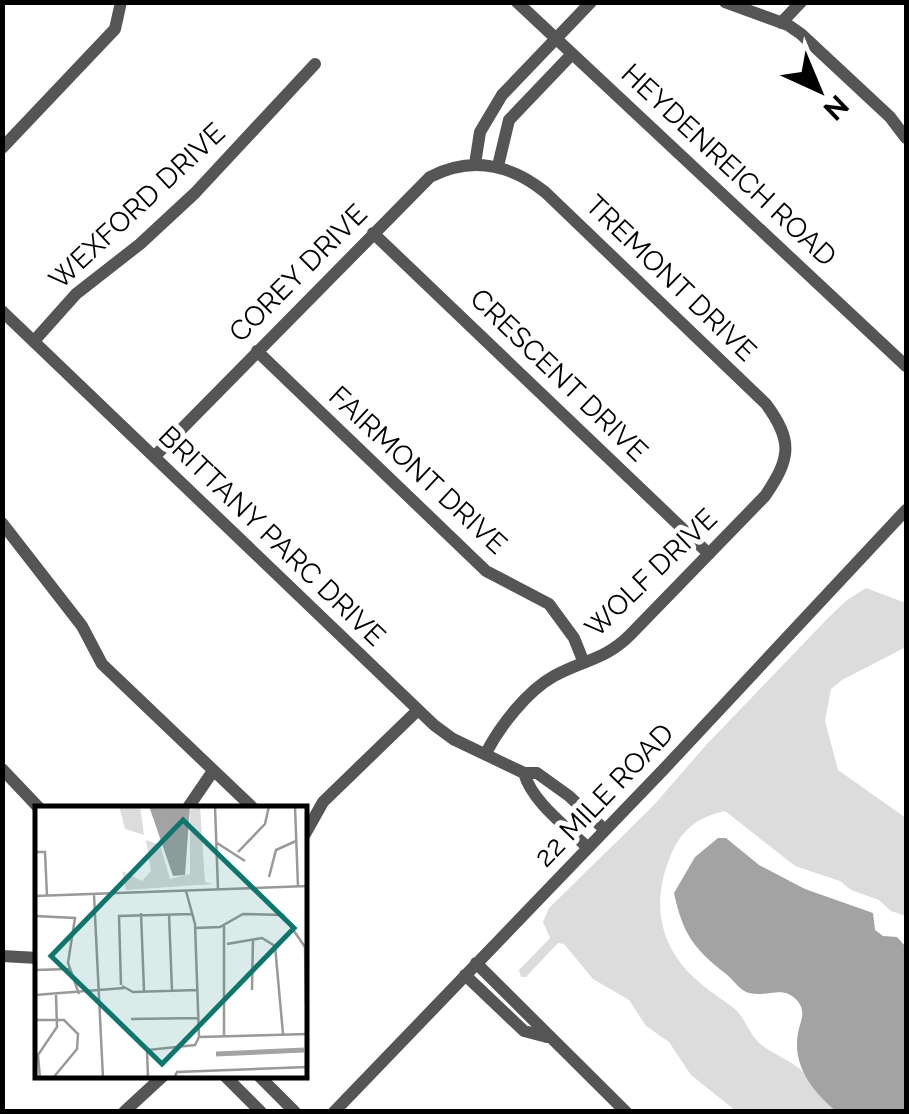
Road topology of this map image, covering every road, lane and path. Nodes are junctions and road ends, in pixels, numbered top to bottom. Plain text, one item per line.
1 (120, 2) edge
2 (518, 2) edge
3 (591, 2) edge
4 (725, 2) edge
5 (801, 2) edge
6 (781, 23) junction
7 (556, 39) junction
8 (572, 54) junction
9 (315, 64) dead end
10 (492, 110) junction
11 (510, 120) junction
12 (906, 138) edge
13 (2, 148) edge
14 (474, 164) junction
15 (498, 166) junction
16 (373, 233) junction
17 (2, 311) edge
18 (34, 341) junction
19 (256, 351) junction
20 (906, 366) edge
21 (788, 448) joint
22 (154, 457) junction
23 (906, 510) edge
24 (2, 523) edge
25 (709, 554) junction
26 (584, 663) junction
27 (418, 710) junction
28 (486, 753) junction
29 (2, 768) edge
30 (213, 770) junction
31 (524, 773) junction
32 (557, 786) junction
33 (542, 802) junction
34 (37, 806) edge
35 (189, 806) edge
36 (251, 806) edge
37 (308, 829) edge
38 (605, 830) junction
39 (588, 848) junction
40 (2, 956) edge
41 (35, 958) edge
42 (476, 963) junction
43 (465, 975) junction
44 (550, 1037) junction
45 (160, 1079) edge
46 (229, 1079) edge
47 (257, 1079) edge
48 (261, 1079) edge
49 (242, 1094) junction
50 (124, 1112) edge
51 (261, 1112) edge
52 (295, 1112) edge
53 (334, 1112) edge
54 (626, 1112) edge

1 - 13 street
2 - 7 street, HEYDENREICH ROAD
3 - 7 street
4 - 6 street
5 - 6 street
6 - 12 street
7 - 8 street, HEYDENREICH ROAD
7 - 10 street
8 - 11 street
8 - 20 street, HEYDENREICH ROAD
9 - 18 street, WEXFORD DRIVE
10 - 11 street
10 - 14 street
11 - 15 street
14 - 15 street, COREY DRIVE
14 - 16 street, COREY DRIVE
15 - 21 street, TREMONT DRIVE
16 - 19 street, COREY DRIVE
16 - 25 street, CRESCENT DRIVE
17 - 18 street, BRITTANY PARC DRIVE
18 - 22 street, BRITTANY PARC DRIVE
19 - 22 street, COREY DRIVE
19 - 26 street, FAIRMONT DRIVE
21 - 25 street, WOLF DRIVE
22 - 27 street, BRITTANY PARC DRIVE
23 - 38 street, 22 MILE ROAD
24 - 30 street
25 - 26 street, WOLF DRIVE
26 - 28 street, WOLF DRIVE
27 - 28 street, BRITTANY PARC DRIVE
27 - 37 street
28 - 31 street, BRITTANY PARC DRIVE
29 - 34 street
30 - 35 street
30 - 36 street
31 - 32 street, BRITTANY PARC DRIVE
31 - 33 street
32 - 33 street
32 - 38 street, BRITTANY PARC DRIVE
33 - 39 street
38 - 39 street, 22 MILE ROAD
39 - 42 street, 22 MILE ROAD
40 - 41 street
42 - 43 street, 22 MILE ROAD
42 - 44 street
43 - 44 street
43 - 53 street, 22 MILE ROAD
44 - 54 street
45 - 50 street
46 - 49 street
47 - 49 street
48 - 52 street
49 - 51 street

